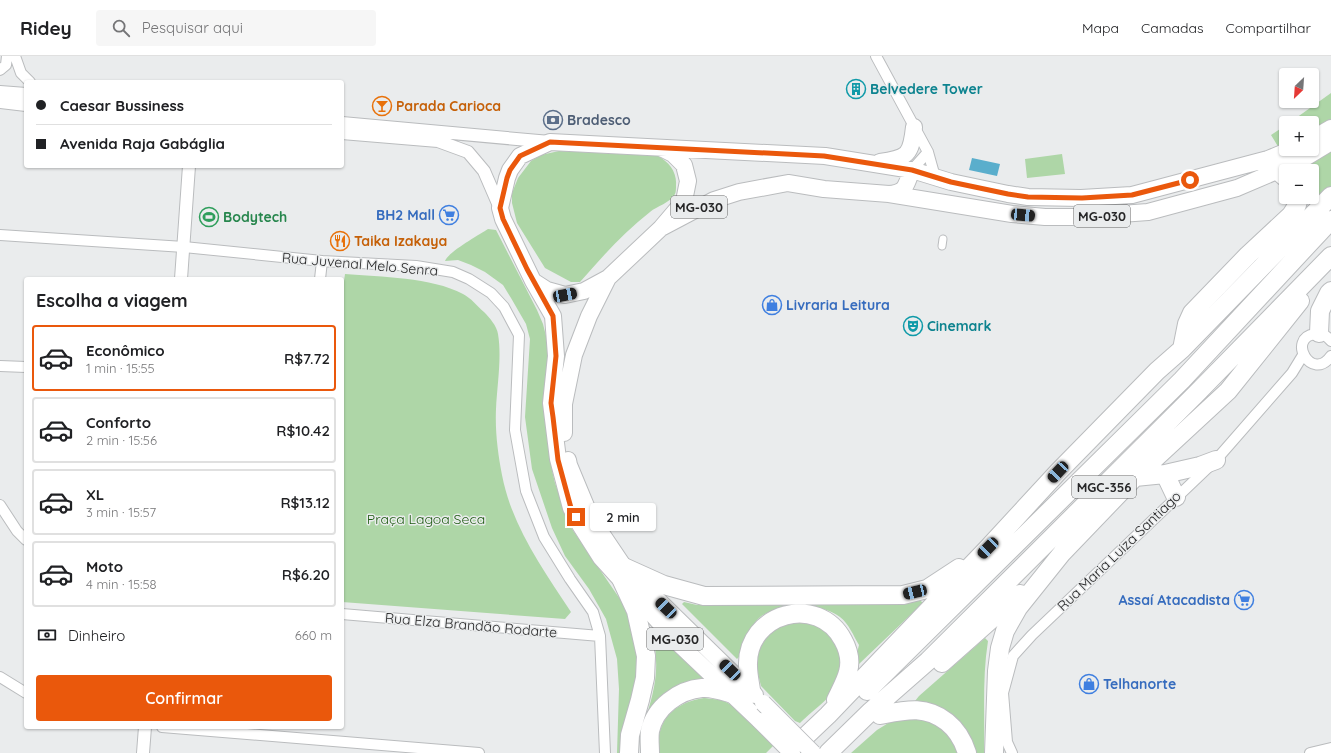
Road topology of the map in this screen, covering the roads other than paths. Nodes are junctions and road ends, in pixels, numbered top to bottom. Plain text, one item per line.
1 (8, 56) edge
2 (15, 56) edge
3 (876, 56) edge
4 (0, 70) edge
5 (28, 80) edge
6 (0, 94) edge
7 (24, 94) edge
8 (22, 104) edge
9 (344, 123) edge
10 (914, 127) junction
11 (1331, 128) edge
12 (344, 133) edge
13 (1319, 135) edge
14 (550, 142) junction
15 (1331, 142) edge
16 (659, 147) junction
17 (928, 152) junction
18 (1279, 154) edge
19 (872, 163) junction
20 (1296, 164) edge
21 (189, 168) edge
22 (912, 170) junction
23 (1279, 175) edge
24 (935, 177) junction
25 (889, 194) junction
26 (1331, 196) edge
27 (1297, 204) edge
28 (500, 208) junction
29 (1331, 220) edge
30 (661, 228) junction
31 (0, 235) edge
32 (184, 247) junction
33 (1331, 256) edge
34 (322, 261) junction
35 (1331, 261) edge
36 (181, 277) edge
37 (320, 277) edge
38 (608, 278) junction
39 (533, 281) junction
40 (1331, 291) edge
41 (1325, 337) edge
42 (1182, 349) junction
43 (1306, 358) junction
44 (1330, 359) edge
45 (0, 366) edge
46 (24, 367) edge
47 (1216, 460) junction
48 (1165, 474) junction
49 (1135, 477) junction
50 (1176, 497) junction
51 (0, 505) edge
52 (24, 538) edge
53 (988, 548) junction
54 (1048, 570) junction
55 (623, 574) junction
56 (344, 614) edge
57 (600, 636) junction
58 (0, 677) edge
59 (24, 692) edge
60 (733, 694) junction
61 (757, 697) junction
62 (828, 715) junction
63 (880, 716) junction
64 (145, 729) edge
65 (186, 729) edge
66 (1331, 748) edge
67 (143, 753) edge
68 (479, 753) edge
69 (605, 753) edge
70 (629, 753) edge
71 (650, 753) edge
72 (788, 753) edge
73 (792, 753) edge
74 (805, 753) edge
75 (813, 753) edge
76 (828, 753) edge
77 (841, 753) edge
78 (966, 753) edge
79 (994, 753) edge
80 (1012, 753) edge
81 (1310, 753) edge

1 - 4 street
2 - 5 street
3 - 10 street
6 - 7 street
6 - 8 street
9 - 14 street
10 - 17 street
10 - 19 highway
11 - 13 highway
12 - 28 street
14 - 16 highway, MG-030
14 - 28 highway, MG-030
15 - 20 highway, MG-030
16 - 19 highway, MG-030
16 - 30 highway
17 - 22 street
17 - 24 street
18 - 24 highway, MG-030
19 - 22 highway, MG-030
21 - 32 street
22 - 24 highway, MG-030
22 - 25 highway
23 - 25 highway, MG-030
25 - 30 highway, MG-030
26 - 42 highway, MGC-356
27 - 42 highway
28 - 39 highway, MG-030
29 - 74 highway, MGC-356
30 - 38 highway, MG-030
31 - 32 street, Rua Juvenal Melo Senra
32 - 34 street, Rua Juvenal Melo Senra
32 - 36 street
33 - 76 highway, MGC-356
34 - 37 street
34 - 57 street, Rua Juvenal Melo Senra
35 - 49 highway, MGC-356
38 - 39 highway
38 - 55 highway, MG-030
39 - 55 highway, MG-030
40 - 41 highway
41 - 43 street, Rua Maria Luiza Santiago
42 - 53 highway, MGC-356
43 - 44 street
43 - 47 street, Rua Maria Luiza Santiago
45 - 46 street
47 - 48 highway
47 - 50 street, Rua Maria Luiza Santiago
48 - 49 highway
48 - 50 highway
49 - 54 highway, MGC-356
50 - 80 street, Rua Maria Luiza Santiago
51 - 52 street
53 - 55 highway
53 - 62 highway, MGC-356
54 - 63 highway, MGC-356
54 - 79 highway
55 - 60 highway, MG-030
55 - 61 highway, MG-030
55 - 70 highway
56 - 57 street, Rua Elza Brandão Rodarte
57 - 69 street, Rua Juvenal Melo Senra
58 - 59 street
60 - 71 highway
60 - 73 highway, MG-030, bridge
61 - 62 highway
61 - 75 highway, MG-030, bridge
62 - 72 highway, MGC-356
63 - 77 highway, MGC-356
63 - 78 highway
64 - 67 street
65 - 68 street
66 - 81 street

